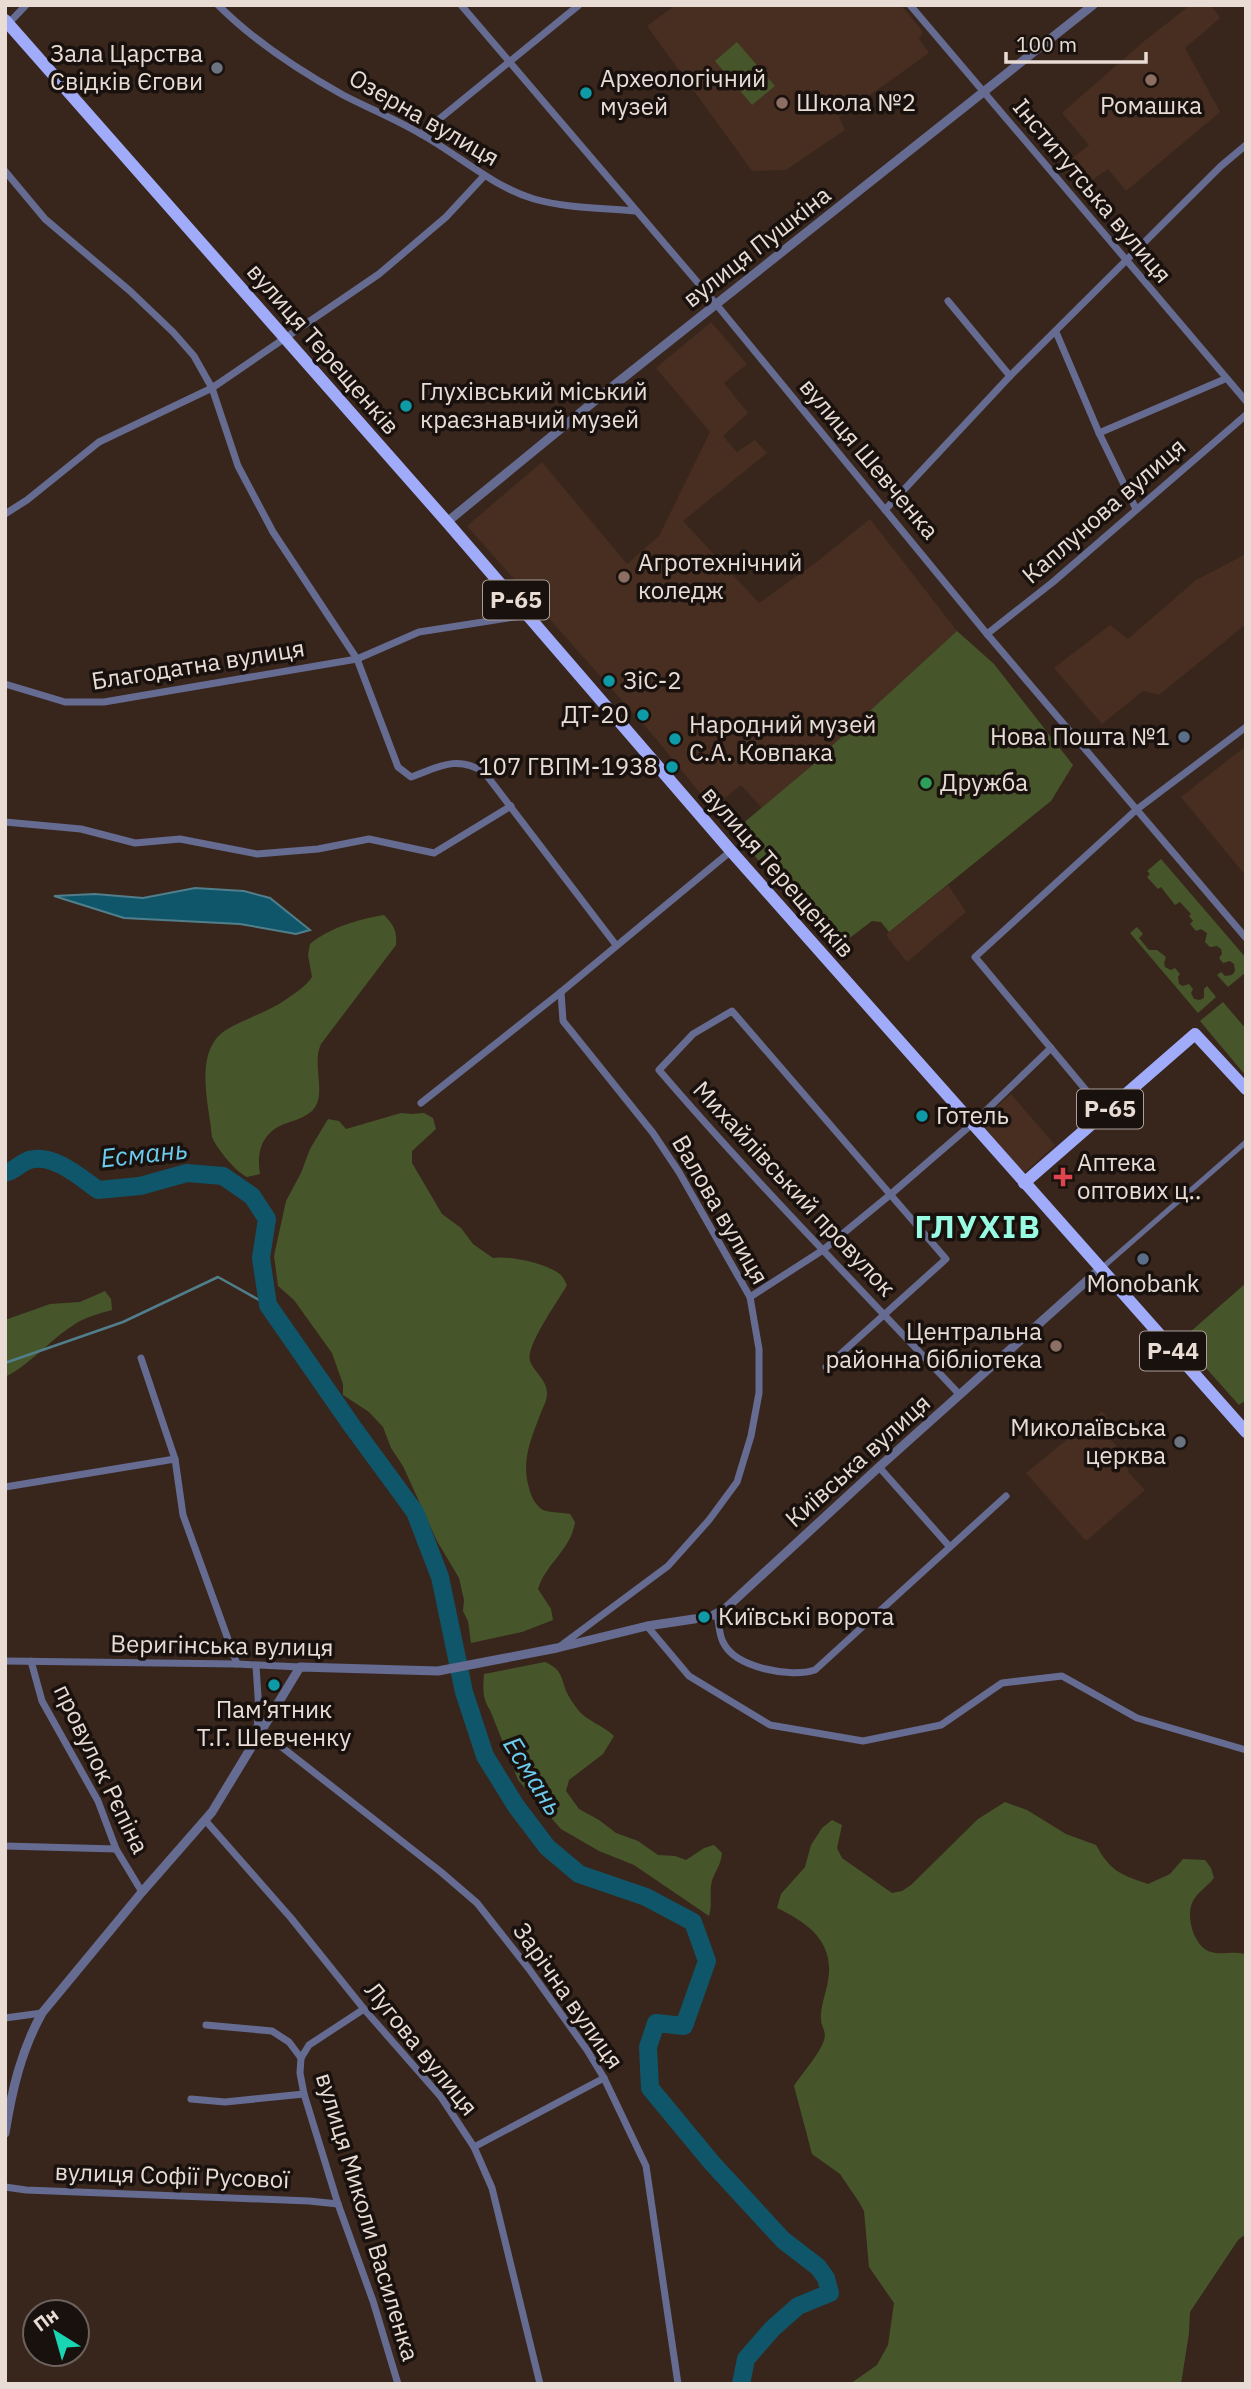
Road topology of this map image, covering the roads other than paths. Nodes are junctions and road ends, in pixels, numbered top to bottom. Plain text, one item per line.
1 (26, 5) edge
2 (218, 5) edge
3 (461, 5) edge
4 (579, 5) edge
5 (910, 5) edge
6 (1093, 5) edge
7 (6, 23) edge
8 (509, 62) junction
9 (983, 94) junction
10 (421, 134) junction
11 (1246, 145) edge
12 (5, 171) edge
13 (484, 176) junction
14 (634, 211) junction
15 (1126, 260) junction
16 (948, 301) dead end
17 (716, 304) junction
18 (1056, 332) junction
19 (285, 339) junction
20 (1010, 376) junction
21 (1225, 379) junction
22 (212, 388) junction
23 (1246, 401) edge
24 (1246, 415) edge
25 (1099, 433) junction
26 (1136, 509) junction
27 (886, 510) junction
28 (5, 514) edge
29 (447, 522) junction
30 (528, 615) junction
31 (987, 634) junction
32 (357, 659) junction
33 (5, 684) edge
34 (1246, 727) edge
35 (511, 806) junction
36 (1136, 810) junction
37 (5, 822) edge
38 (731, 851) junction
39 (1246, 938) edge
40 (616, 945) junction
41 (561, 992) junction
42 (1051, 1048) junction
43 (1246, 1089) edge
44 (421, 1102) dead end
45 (1105, 1113) junction
46 (972, 1124) junction
47 (1246, 1142) edge
48 (1024, 1183) junction
49 (891, 1194) junction
50 (823, 1250) junction
51 (1100, 1269) junction
52 (750, 1297) junction
53 (885, 1315) junction
54 (141, 1358) dead end
55 (826, 1367) dead end
56 (960, 1395) junction
57 (1246, 1432) edge
58 (175, 1459) junction
59 (878, 1466) junction
60 (5, 1487) edge
61 (1006, 1496) dead end
62 (949, 1546) junction
63 (715, 1615) joint
64 (694, 1619) tunnel mouth
65 (647, 1626) junction
66 (557, 1648) junction
67 (5, 1661) edge
68 (31, 1661) junction
69 (237, 1664) junction
70 (256, 1666) junction
71 (300, 1668) junction
72 (258, 1734) junction
73 (1246, 1750) edge
74 (205, 1820) junction
75 (5, 1846) edge
76 (116, 1849) junction
77 (142, 1892) junction
78 (364, 2009) junction
79 (42, 2013) junction
80 (5, 2018) edge
81 (206, 2025) dead end
82 (301, 2058) junction
83 (604, 2078) junction
84 (304, 2094) junction
85 (191, 2099) dead end
86 (5, 2133) edge
87 (474, 2147) junction
88 (5, 2187) edge
89 (338, 2204) junction
90 (398, 2384) edge
91 (540, 2384) edge
92 (678, 2384) edge

1 - 7 street
2 - 10 street, Озерна вулиця
3 - 8 street, вулиця Шевченка
4 - 8 street
5 - 9 street, Інститутська вулиця
6 - 9 street, вулиця Пушкіна
7 - 19 main road, вулиця Терещенків / Р-65
8 - 10 street
8 - 14 street, вулиця Шевченка
9 - 15 street, Інститутська вулиця
9 - 17 street, вулиця Пушкіна
10 - 13 street, Озерна вулиця
11 - 15 street
12 - 22 street
13 - 14 street, Озерна вулиця
13 - 19 street
14 - 17 street, вулиця Шевченка
15 - 18 street
15 - 21 street, Інститутська вулиця
16 - 20 street
17 - 27 street, вулиця Шевченка
17 - 29 street, вулиця Пушкіна
18 - 20 street
18 - 25 street
19 - 22 street
19 - 29 main road, вулиця Терещенків / Р-65
20 - 27 street
21 - 23 street, Інститутська вулиця
21 - 25 street
22 - 28 street
22 - 32 street
24 - 26 street, Каплунова вулиця
25 - 26 street
26 - 31 street, Каплунова вулиця
27 - 31 street, вулиця Шевченка
29 - 30 main road, вулиця Терещенків / Р-65
30 - 32 street, Благодатна вулиця
30 - 38 main road, вулиця Терещенків / Р-65
31 - 36 street, вулиця Шевченка
32 - 33 street, Благодатна вулиця
32 - 35 street
34 - 36 street
35 - 37 street
35 - 40 street
36 - 39 street, вулиця Шевченка
36 - 42 street
38 - 40 street
38 - 46 main road, вулиця Терещенків / Р-65
40 - 41 street
41 - 44 street
41 - 52 street, Валова вулиця
42 - 45 street
42 - 46 street
43 - 45 main road, Р-65
45 - 48 main road, Р-65
46 - 48 main road, вулиця Терещенків / Р-65
46 - 49 street
47 - 51 street, Київська вулиця
48 - 51 main road, вулиця Терещенків / Р-44
49 - 50 street
49 - 50 street, Михайлівський провулок
49 - 53 street
50 - 52 street
50 - 53 street, Михайлівський провулок
51 - 56 street, Київська вулиця
51 - 57 main road, вулиця Терещенків / Р-44
52 - 66 street, Валова вулиця
53 - 55 street
53 - 56 street, Михайлівський провулок
54 - 58 street
56 - 59 street, Київська вулиця
58 - 60 street
58 - 69 street
59 - 62 street
59 - 63 street, Київська вулиця
61 - 62 street
62 - 63 street
64 - 65 street
65 - 66 street
65 - 73 street
66 - 71 street, Веригінська вулиця
67 - 68 street, Веригінська вулиця
68 - 69 street, Веригінська вулиця
68 - 76 street, провулок Рєпіна
69 - 70 street, Веригінська вулиця
70 - 71 street, Веригінська вулиця
70 - 72 street
71 - 72 street
72 - 74 street
72 - 83 street, Зарічна вулиця
74 - 77 street
74 - 78 street, Лугова вулиця
75 - 76 street
76 - 77 street, провулок Рєпіна
77 - 79 street
78 - 82 street, вулиця Миколи Василенка
78 - 87 street, Лугова вулиця
79 - 80 street
79 - 86 street
81 - 82 street
82 - 84 street, вулиця Миколи Василенка
83 - 87 street
83 - 92 street, Зарічна вулиця
84 - 85 street
84 - 89 street, вулиця Миколи Василенка
87 - 91 street, Лугова вулиця
88 - 89 street, вулиця Софії Русової
89 - 90 street, вулиця Миколи Василенка

